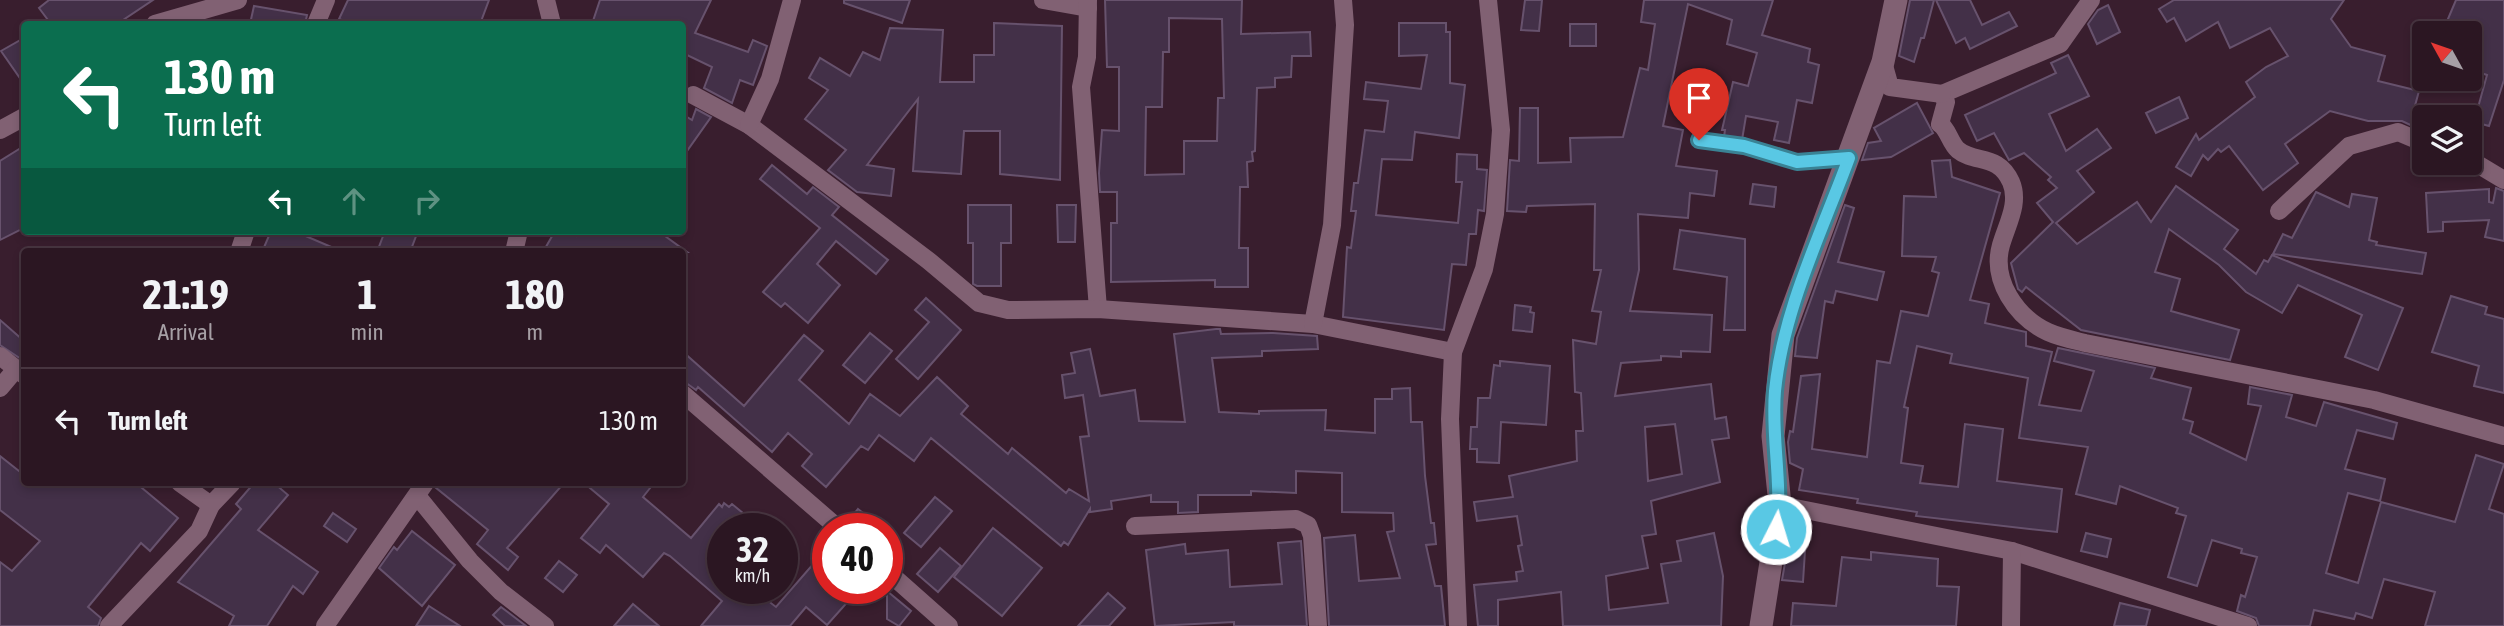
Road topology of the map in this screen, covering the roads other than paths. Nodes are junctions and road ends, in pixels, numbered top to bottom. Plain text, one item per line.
1 (237, 0) edge
2 (326, 0) edge
3 (546, 0) edge
4 (792, 0) edge
5 (1043, 0) edge
6 (1343, 0) edge
7 (1488, 0) edge
8 (1896, 0) edge
9 (2091, 0) edge
10 (1088, 4) edge
11 (197, 5) edge
12 (162, 21) edge
13 (317, 21) edge
14 (551, 21) edge
15 (1883, 62) junction
16 (1942, 94) junction
17 (693, 95) dead end
18 (21, 119) edge
19 (750, 125) junction
20 (0, 130) edge
21 (2412, 137) edge
22 (1699, 140) dead end
23 (1849, 158) junction
24 (2482, 167) edge
25 (2504, 180) edge
26 (2279, 211) dead end
27 (1098, 309) junction
28 (1313, 324) junction
29 (1453, 352) junction
30 (0, 356) edge
31 (20, 372) edge
32 (0, 388) edge
33 (686, 396) edge
34 (2504, 436) edge
35 (184, 486) edge
36 (229, 486) edge
37 (421, 490) edge
38 (211, 505) junction
39 (1780, 505) junction
40 (821, 513) edge
41 (1135, 526) dead end
42 (2012, 551) junction
43 (903, 584) edge
44 (929, 606) junction
45 (109, 626) edge
46 (325, 626) edge
47 (545, 626) edge
48 (930, 626) edge
49 (949, 626) edge
50 (1318, 626) edge
51 (1458, 626) edge
52 (1761, 626) edge
53 (2011, 626) edge
54 (2248, 626) edge

1 - 11 street
2 - 13 street
3 - 14 street
4 - 19 street
5 - 10 street
6 - 28 street
7 - 29 street
8 - 15 street
9 - 16 street
10 - 27 street
11 - 12 street
15 - 16 street
15 - 23 street
16 - 34 street
17 - 19 street
18 - 20 street
19 - 27 street
21 - 26 street
22 - 23 lane
23 - 39 street
24 - 25 street
27 - 28 street
28 - 29 street
29 - 51 street
30 - 31 street
31 - 32 street
33 - 40 street
35 - 38 street
36 - 38 street
37 - 46 street
37 - 47 street
38 - 45 street
39 - 42 street
39 - 52 street
41 - 50 street
42 - 53 street
42 - 54 street
43 - 44 street
44 - 48 street
44 - 49 street

